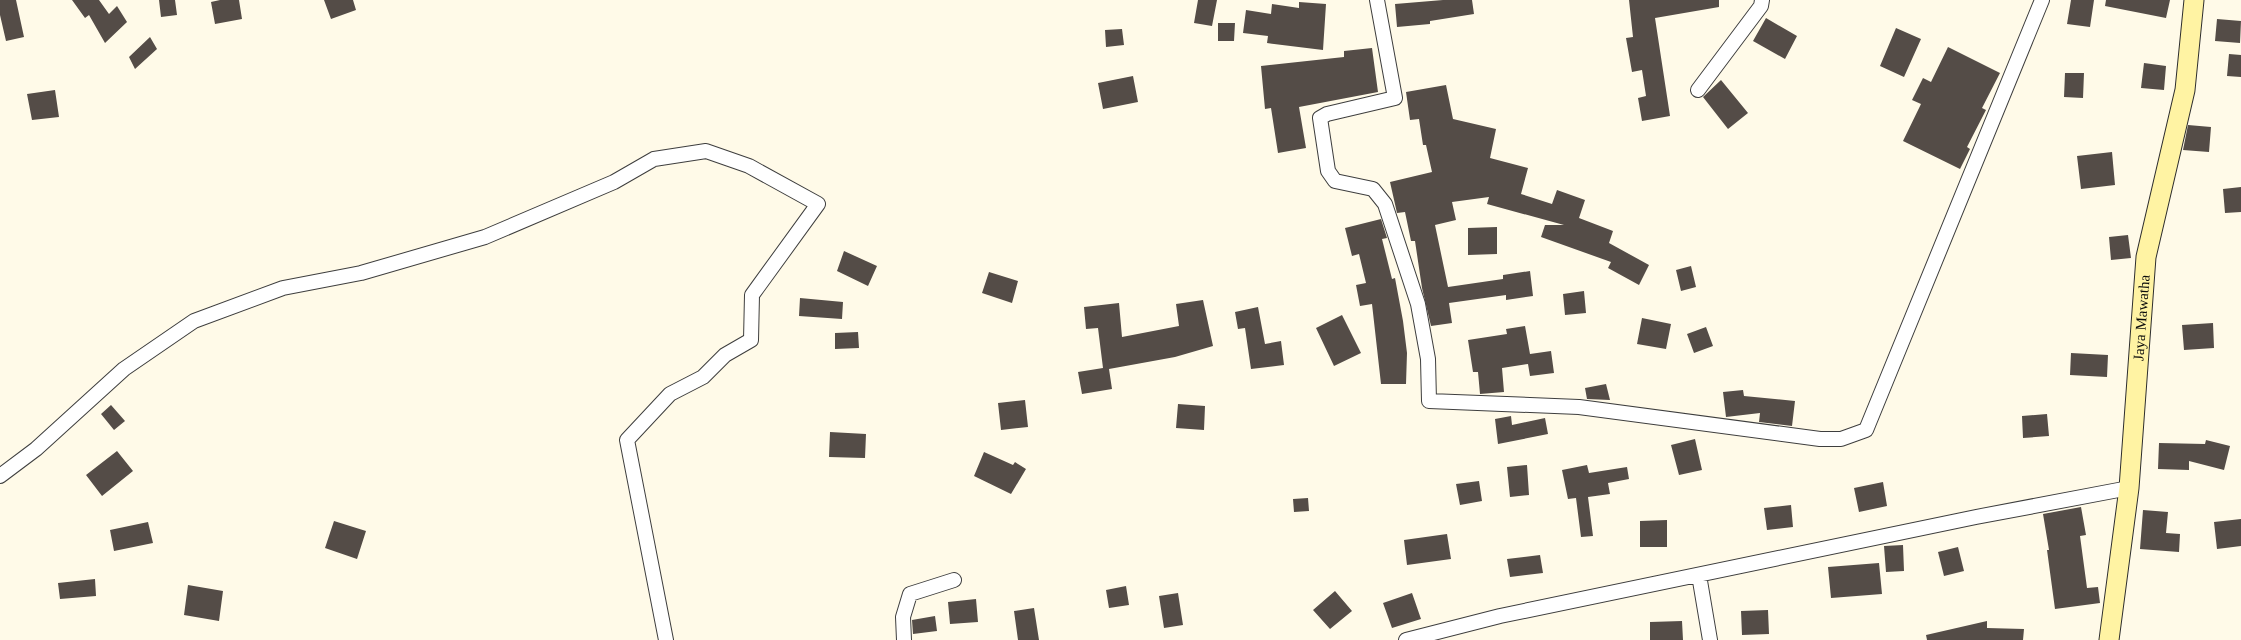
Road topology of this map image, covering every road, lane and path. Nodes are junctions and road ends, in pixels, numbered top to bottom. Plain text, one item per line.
1 (1377, 0) edge
2 (1762, 0) edge
3 (2042, 0) edge
4 (2194, 0) edge
5 (1698, 90) dead end
6 (0, 476) edge
7 (2129, 488) junction
8 (1700, 575) junction
9 (954, 580) dead end
10 (666, 640) edge
11 (904, 640) edge
12 (1406, 640) edge
13 (1710, 640) edge
14 (2109, 640) edge

1 - 3 street
2 - 5 street
4 - 7 street, Jaya Mawatha
6 - 10 street
7 - 8 street
7 - 14 street, Jaya Mawatha
8 - 12 street
8 - 13 street
9 - 11 street

